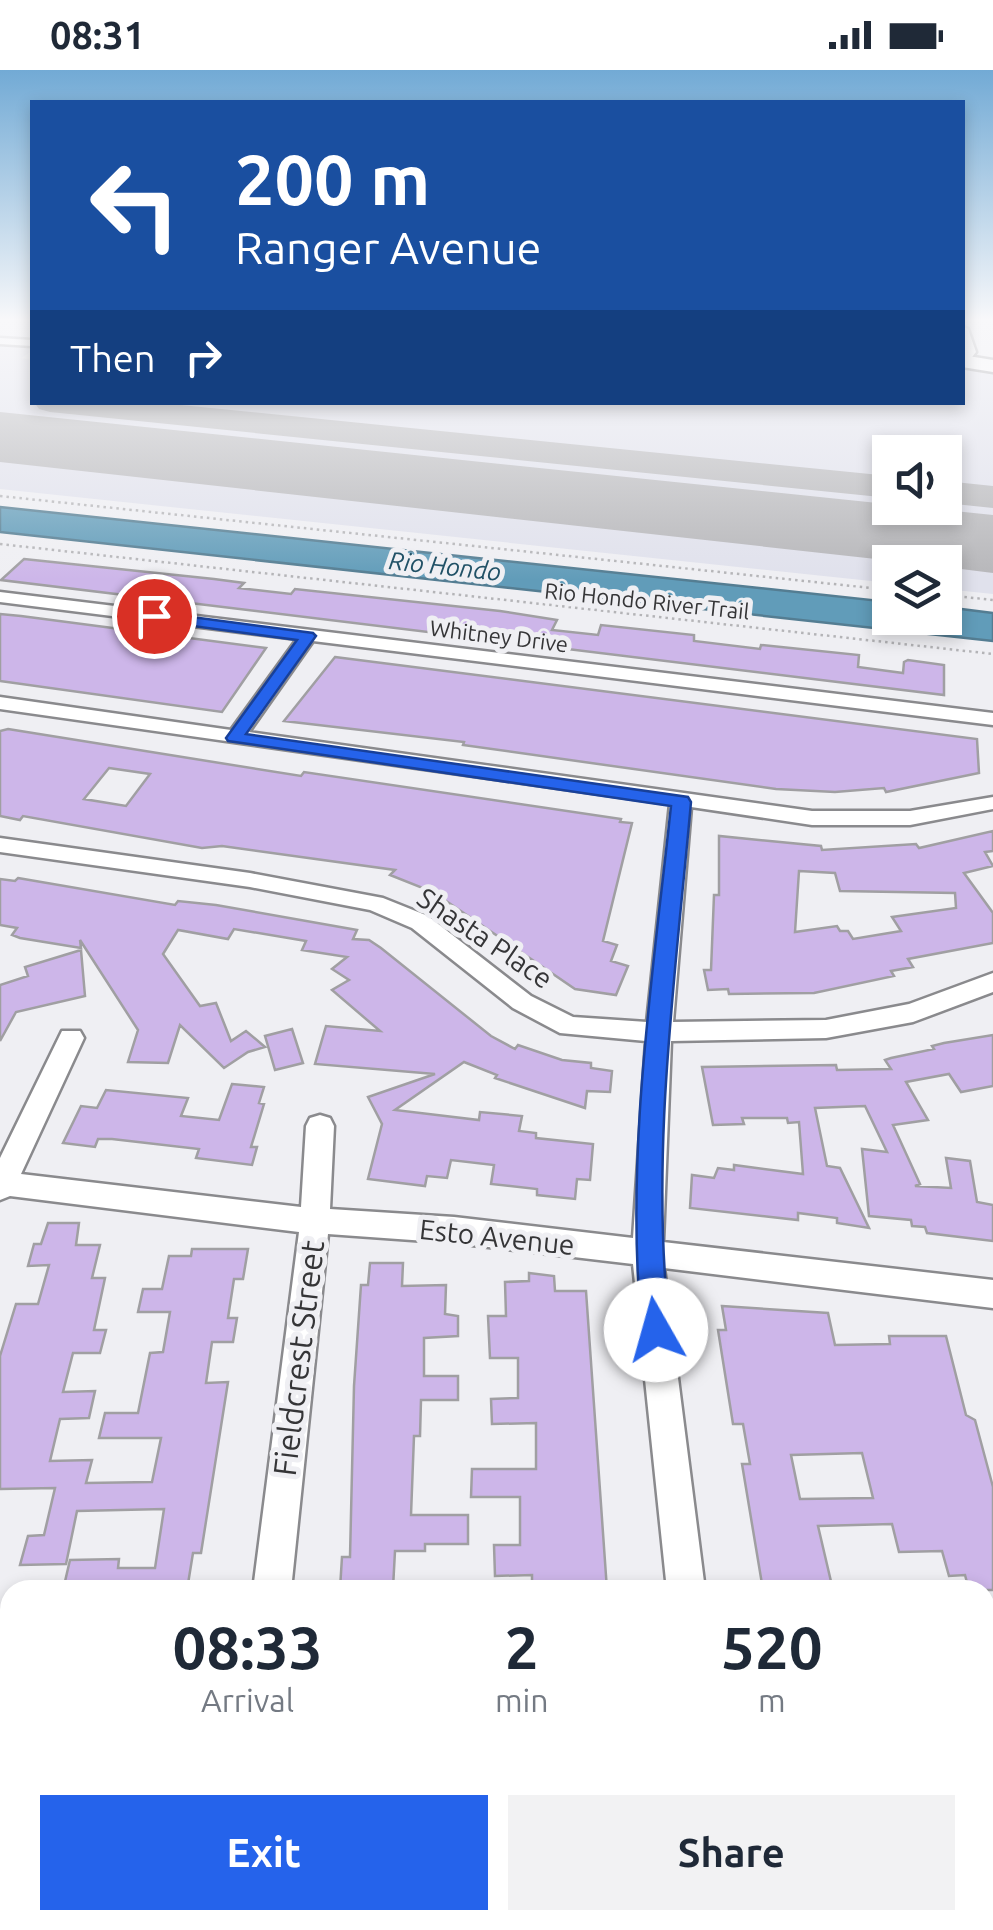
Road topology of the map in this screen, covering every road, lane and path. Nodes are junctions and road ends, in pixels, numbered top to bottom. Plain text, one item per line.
1 (0, 496) edge
2 (0, 544) edge
3 (872, 588) edge
4 (0, 596) edge
5 (962, 597) edge
6 (993, 600) edge
7 (308, 636) junction
8 (993, 654) edge
9 (0, 703) edge
10 (993, 718) edge
11 (235, 738) junction
12 (681, 802) junction
13 (993, 802) edge
14 (0, 845) edge
15 (993, 982) edge
16 (659, 1032) junction
17 (71, 1038) dead end
18 (320, 1126) dead end
19 (1, 1185) edge
20 (315, 1221) junction
21 (648, 1255) junction
22 (993, 1295) edge
23 (273, 1580) edge
24 (685, 1580) edge

1 - 3 path, Rio Hondo River Trail
2 - 8 path, Rio Hondo River Trail
4 - 7 street, Whitney Drive
5 - 6 path
7 - 10 street, Whitney Drive
7 - 11 street
9 - 11 street
11 - 12 street
12 - 13 street
12 - 16 street
14 - 16 street, Shasta Place
15 - 16 street, Shasta Place
16 - 21 street
17 - 19 street
18 - 20 street, Fieldcrest Street
19 - 20 street, Esto Avenue
20 - 21 street, Esto Avenue
20 - 23 street, Fieldcrest Street
21 - 22 street, Esto Avenue
21 - 24 street

